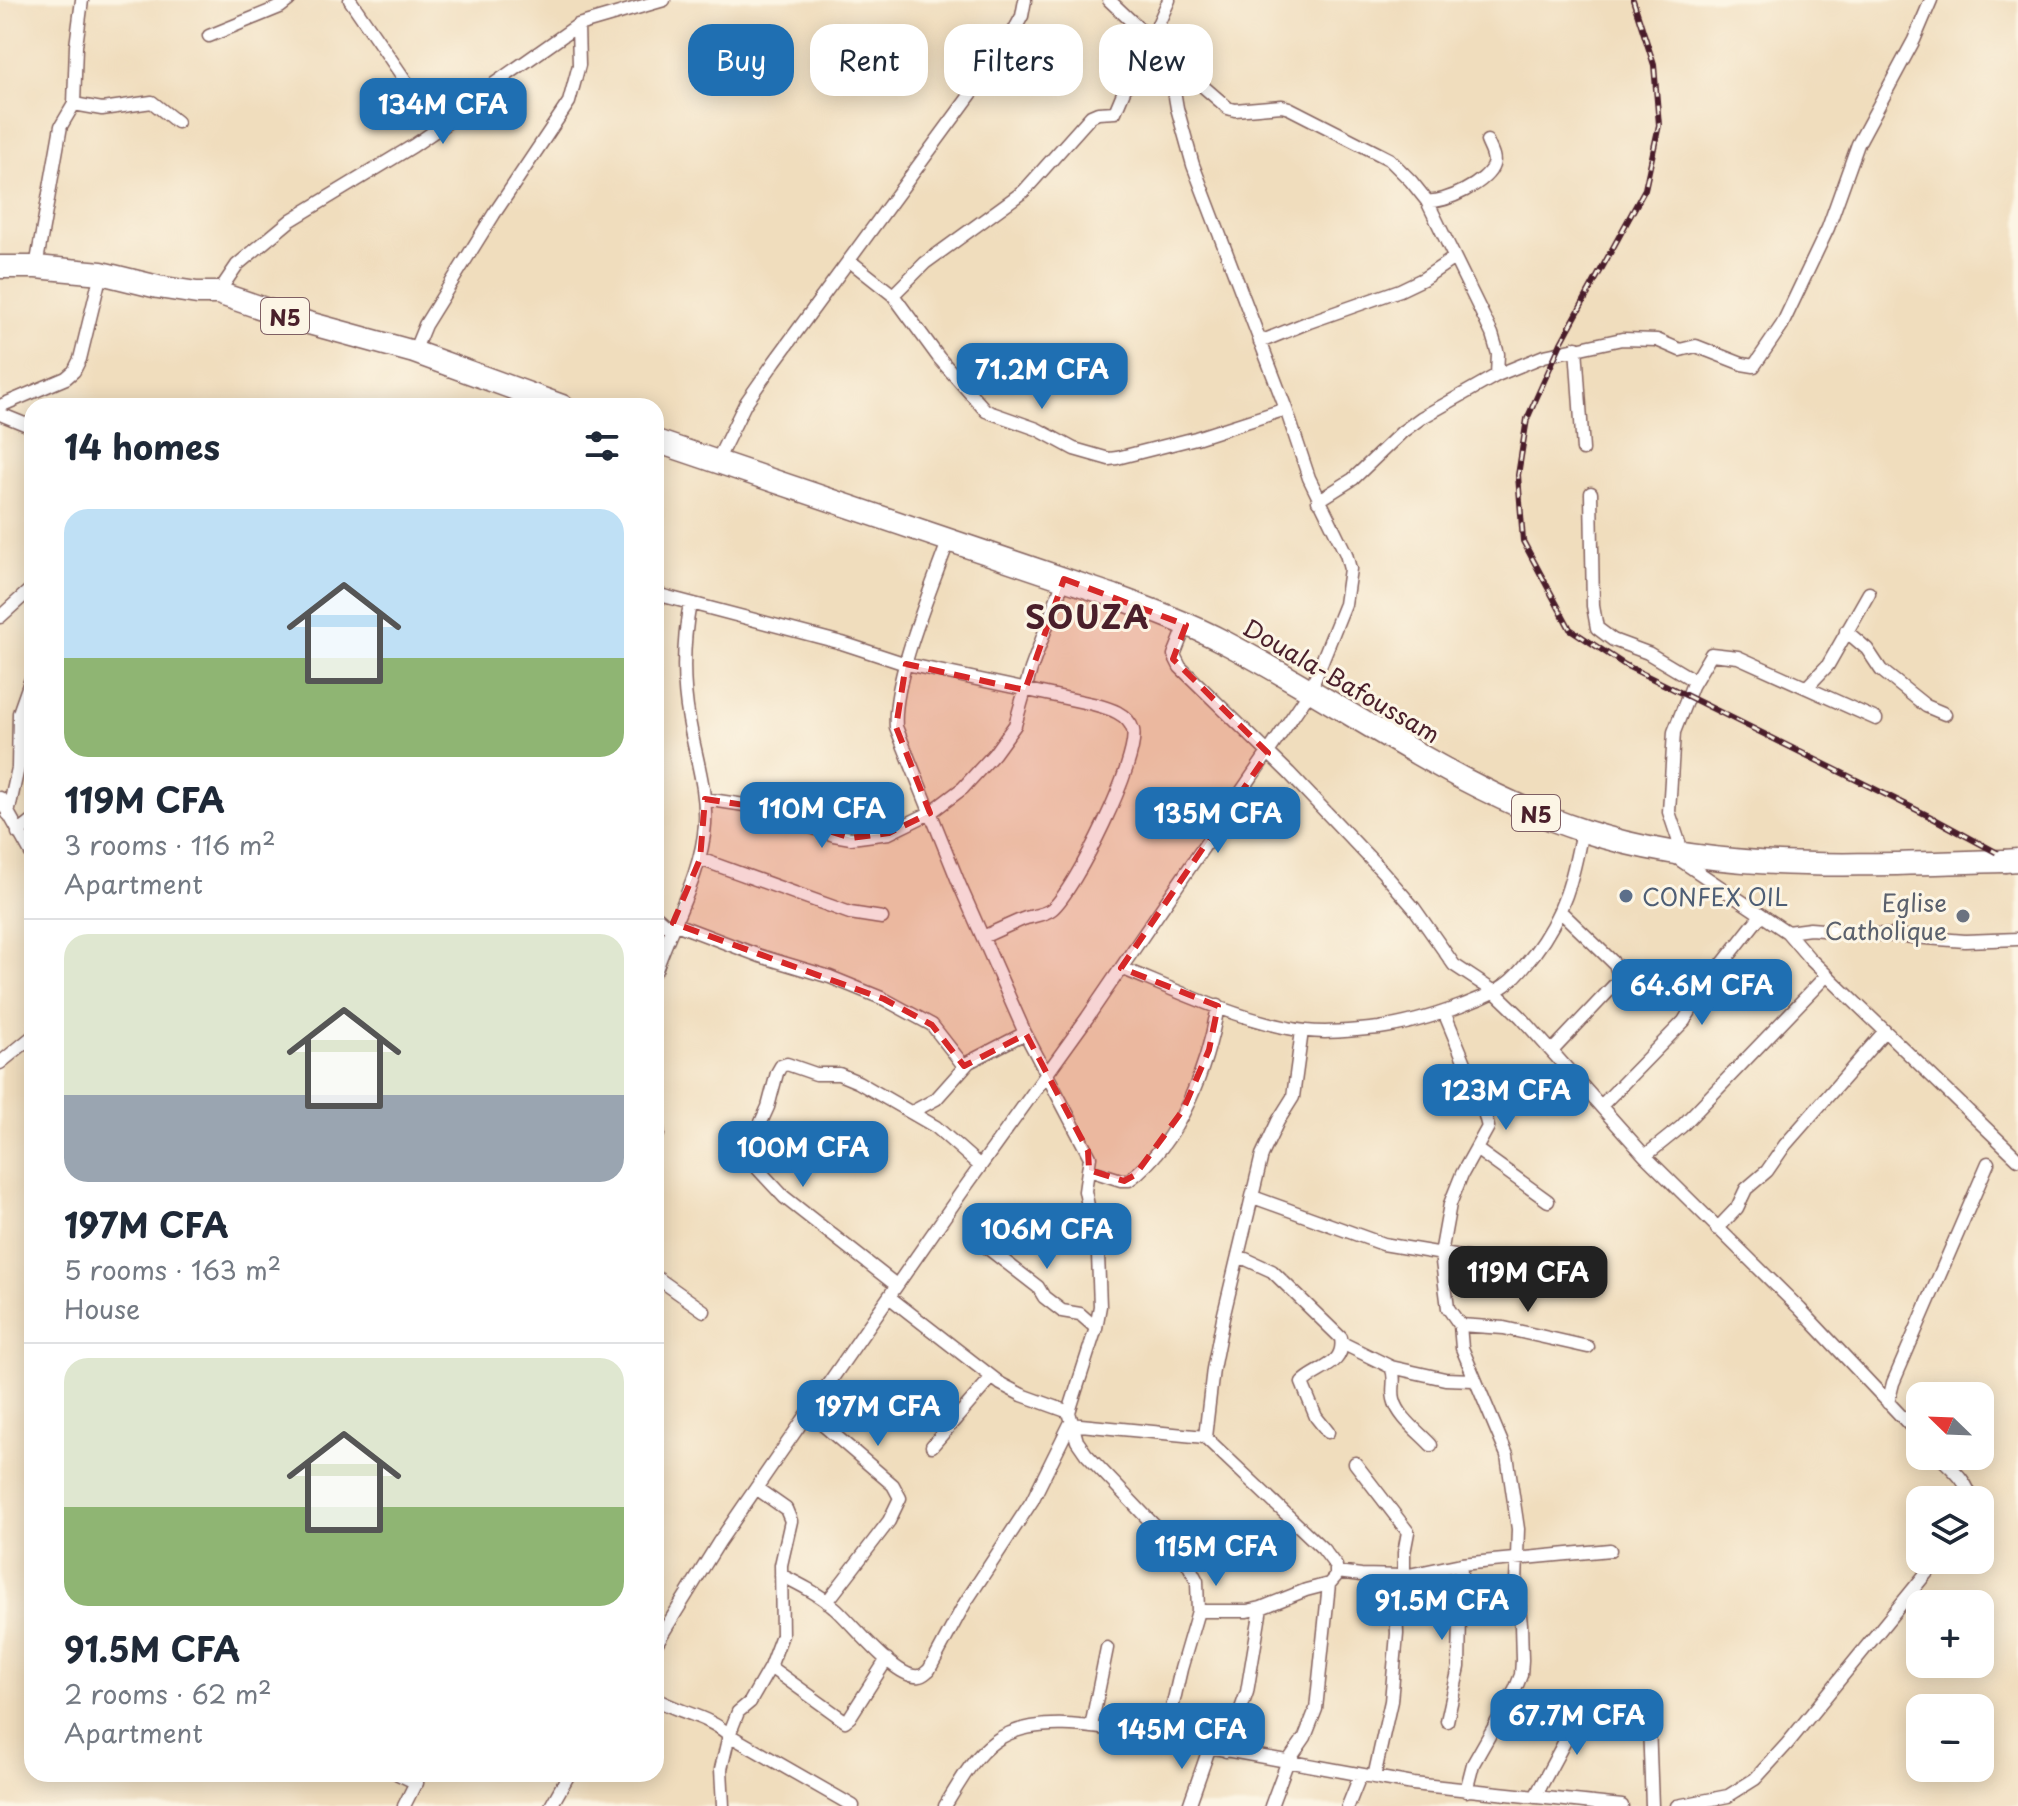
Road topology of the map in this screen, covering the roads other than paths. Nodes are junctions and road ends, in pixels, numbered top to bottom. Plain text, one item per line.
1 (82, 0) edge
2 (289, 0) edge
3 (350, 0) edge
4 (664, 0) edge
5 (1025, 0) edge
6 (1109, 0) edge
7 (1169, 0) edge
8 (1931, 0) edge
9 (632, 6) edge
10 (1134, 24) edge
11 (1158, 24) edge
12 (578, 25) junction
13 (209, 36) dead end
14 (1213, 95) edge
15 (1122, 96) edge
16 (1175, 96) edge
17 (74, 104) junction
18 (177, 122) dead end
19 (438, 128) junction
20 (1487, 141) dead end
21 (1427, 201) junction
22 (1454, 258) junction
23 (850, 261) junction
24 (0, 267) edge
25 (36, 267) junction
26 (101, 273) junction
27 (218, 293) junction
28 (893, 295) junction
29 (1260, 342) junction
30 (1576, 347) junction
31 (414, 352) junction
32 (1497, 375) junction
33 (540, 398) edge
34 (0, 406) edge
35 (1286, 409) junction
36 (0, 414) edge
37 (24, 424) edge
38 (664, 444) edge
39 (1583, 450) dead end
40 (716, 463) junction
41 (1591, 493) dead end
42 (1318, 501) junction
43 (949, 539) junction
44 (1064, 579) junction
45 (1869, 593) dead end
46 (24, 595) edge
47 (664, 596) edge
48 (690, 603) junction
49 (0, 617) edge
50 (1186, 625) junction
51 (1846, 631) junction
52 (906, 664) junction
53 (1695, 681) junction
54 (1807, 687) junction
55 (1025, 690) junction
56 (1310, 691) junction
57 (24, 699) edge
58 (1945, 714) dead end
59 (1876, 719) dead end
60 (1268, 753) junction
61 (0, 798) edge
62 (705, 799) junction
63 (930, 813) junction
64 (8, 814) junction
65 (24, 828) edge
66 (1582, 830) junction
67 (18, 833) junction
68 (24, 842) edge
69 (1675, 853) junction
70 (700, 859) junction
71 (2011, 860) edge
72 (1561, 912) junction
73 (1761, 915) junction
74 (882, 918) dead end
75 (664, 921) edge
76 (672, 926) junction
77 (1787, 932) junction
78 (983, 937) junction
79 (2018, 939) edge
80 (664, 946) edge
81 (1121, 968) junction
82 (1827, 975) junction
83 (1495, 992) junction
84 (1218, 1006) junction
85 (1444, 1012) junction
86 (1302, 1031) junction
87 (1885, 1031) junction
88 (1025, 1033) junction
89 (24, 1043) edge
90 (1552, 1051) junction
91 (2, 1058) edge
92 (964, 1066) junction
93 (1047, 1073) junction
94 (1601, 1106) junction
95 (912, 1112) junction
96 (1476, 1149) junction
97 (1645, 1156) junction
98 (2018, 1159) edge
99 (1988, 1163) dead end
100 (980, 1166) junction
101 (1089, 1170) junction
102 (1253, 1197) junction
103 (1548, 1201) dead end
104 (1717, 1229) junction
105 (976, 1239) dead end
106 (1441, 1254) junction
107 (1239, 1256) junction
108 (1539, 1270) dead end
109 (664, 1283) edge
110 (896, 1285) junction
111 (889, 1297) junction
112 (704, 1311) dead end
113 (1460, 1325) junction
114 (1096, 1328) junction
115 (1342, 1343) junction
116 (1588, 1347) dead end
117 (1391, 1367) junction
118 (992, 1377) junction
119 (1474, 1380) junction
120 (1893, 1383) junction
121 (1871, 1384) junction
122 (1888, 1403) junction
123 (809, 1413) junction
124 (1070, 1418) junction
125 (1906, 1422) edge
126 (1328, 1432) dead end
127 (1205, 1437) junction
128 (1431, 1445) dead end
129 (932, 1446) dead end
130 (1355, 1463) dead end
131 (1952, 1470) edge
132 (1966, 1486) edge
133 (756, 1488) junction
134 (1610, 1550) dead end
135 (1519, 1559) junction
136 (1461, 1564) junction
137 (1337, 1572) junction
138 (1925, 1574) edge
139 (781, 1575) junction
140 (1400, 1576) junction
141 (1329, 1584) junction
142 (827, 1602) junction
143 (1261, 1608) junction
144 (1198, 1611) junction
145 (664, 1632) edge
146 (1107, 1648) dead end
147 (887, 1659) junction
148 (770, 1667) junction
149 (1587, 1700) dead end
150 (664, 1703) edge
151 (1629, 1711) dead end
152 (1447, 1721) dead end
153 (1091, 1727) junction
154 (729, 1735) junction
155 (1165, 1739) junction
156 (1209, 1749) junction
157 (1226, 1751) junction
158 (1287, 1763) junction
159 (1360, 1776) junction
160 (1374, 1777) junction
161 (417, 1782) edge
162 (564, 1782) edge
163 (1466, 1791) junction
164 (1535, 1797) junction
165 (404, 1806) edge
166 (551, 1806) edge
167 (723, 1806) edge
168 (853, 1806) edge
169 (945, 1806) edge
170 (1189, 1806) edge
171 (1271, 1806) edge
172 (1348, 1806) edge
173 (1622, 1806) edge
174 (1652, 1806) edge
175 (1677, 1806) edge

1 - 17 street
2 - 13 street
3 - 19 street
4 - 9 street
5 - 23 street
6 - 10 street
7 - 11 street
8 - 30 street
9 - 12 street
12 - 19 street
12 - 31 street
14 - 21 street
15 - 28 street
16 - 29 street
17 - 18 street
17 - 25 street
19 - 27 street
20 - 21 street
21 - 22 street
22 - 29 street
22 - 32 street
23 - 28 street
23 - 40 street
24 - 25 highway, N5
25 - 26 highway, N5
26 - 27 highway, N5
26 - 34 street
27 - 31 highway, N5
28 - 35 street
29 - 35 street
30 - 32 street
30 - 39 street
31 - 33 highway, N5
32 - 42 street
35 - 42 street
36 - 37 street
38 - 40 highway, Douala-Bafoussam / N5
40 - 43 highway, Douala-Bafoussam / N5
41 - 53 street
42 - 56 street
43 - 44 highway, Douala-Bafoussam / N5
43 - 52 street
44 - 50 highway, Douala-Bafoussam / N5
44 - 55 street
45 - 51 street
46 - 49 street
47 - 48 street
48 - 52 street
48 - 62 street
50 - 56 highway, Douala-Bafoussam / N5
50 - 60 street
51 - 54 street
51 - 58 street
52 - 55 street
52 - 63 street
53 - 54 street
53 - 69 street
54 - 59 street
55 - 63 street
55 - 78 street
56 - 60 street
56 - 66 highway, Douala-Bafoussam / N5
57 - 64 street
60 - 81 street
60 - 83 street
61 - 64 street
62 - 63 street
62 - 70 street
63 - 78 street
64 - 67 street
65 - 67 street
66 - 69 highway, Douala-Bafoussam / N5
66 - 72 street
67 - 68 street
69 - 71 highway, Douala-Bafoussam / N5
69 - 73 street
70 - 74 street
70 - 76 street
72 - 83 street
72 - 90 street
73 - 77 street
73 - 94 street
75 - 76 street
76 - 80 street
76 - 92 street
77 - 79 street
77 - 82 street
78 - 88 street
81 - 84 street
81 - 93 street
82 - 87 street
82 - 97 street
83 - 85 street
83 - 90 street
84 - 86 street
84 - 101 street
85 - 86 street
85 - 96 street
86 - 102 street
87 - 98 street
87 - 104 street
88 - 92 street
88 - 93 street
89 - 91 street
90 - 94 street
92 - 95 street
93 - 100 street
93 - 101 street
94 - 97 street
95 - 100 street
95 - 110 street
96 - 103 street
96 - 106 street
97 - 104 street
99 - 120 street
100 - 110 street
101 - 114 street
102 - 106 street
102 - 107 street
104 - 121 street
105 - 114 street
106 - 108 street
106 - 113 street
107 - 115 street
107 - 127 street
109 - 112 street
110 - 111 street
111 - 118 street
111 - 123 street
113 - 116 street
113 - 119 street
114 - 124 street
115 - 117 street
115 - 126 street
117 - 119 street
117 - 128 street
118 - 124 street
118 - 129 street
119 - 135 street
120 - 121 street
120 - 122 street
121 - 122 street
122 - 125 street
123 - 133 street
123 - 142 street
124 - 127 street
124 - 144 street
124 - 147 street
127 - 137 street
130 - 140 street
131 - 132 street
133 - 139 street
133 - 145 street
134 - 135 street
135 - 136 street
135 - 163 street
136 - 140 street
136 - 152 street
137 - 140 street
137 - 141 street
138 - 175 street
139 - 142 street
139 - 148 street
140 - 160 street
141 - 143 street
141 - 158 street
142 - 147 street
143 - 144 street
143 - 157 street
144 - 155 street
146 - 153 street
147 - 148 street
148 - 154 street
149 - 164 street
150 - 154 street
151 - 174 street
153 - 155 street
153 - 169 street
154 - 167 street
154 - 168 street
155 - 156 street
156 - 157 street
156 - 170 street
157 - 158 street
158 - 159 street
158 - 171 street
159 - 160 street
159 - 172 street
160 - 163 street
161 - 165 street
162 - 166 street
163 - 164 street
164 - 173 street

